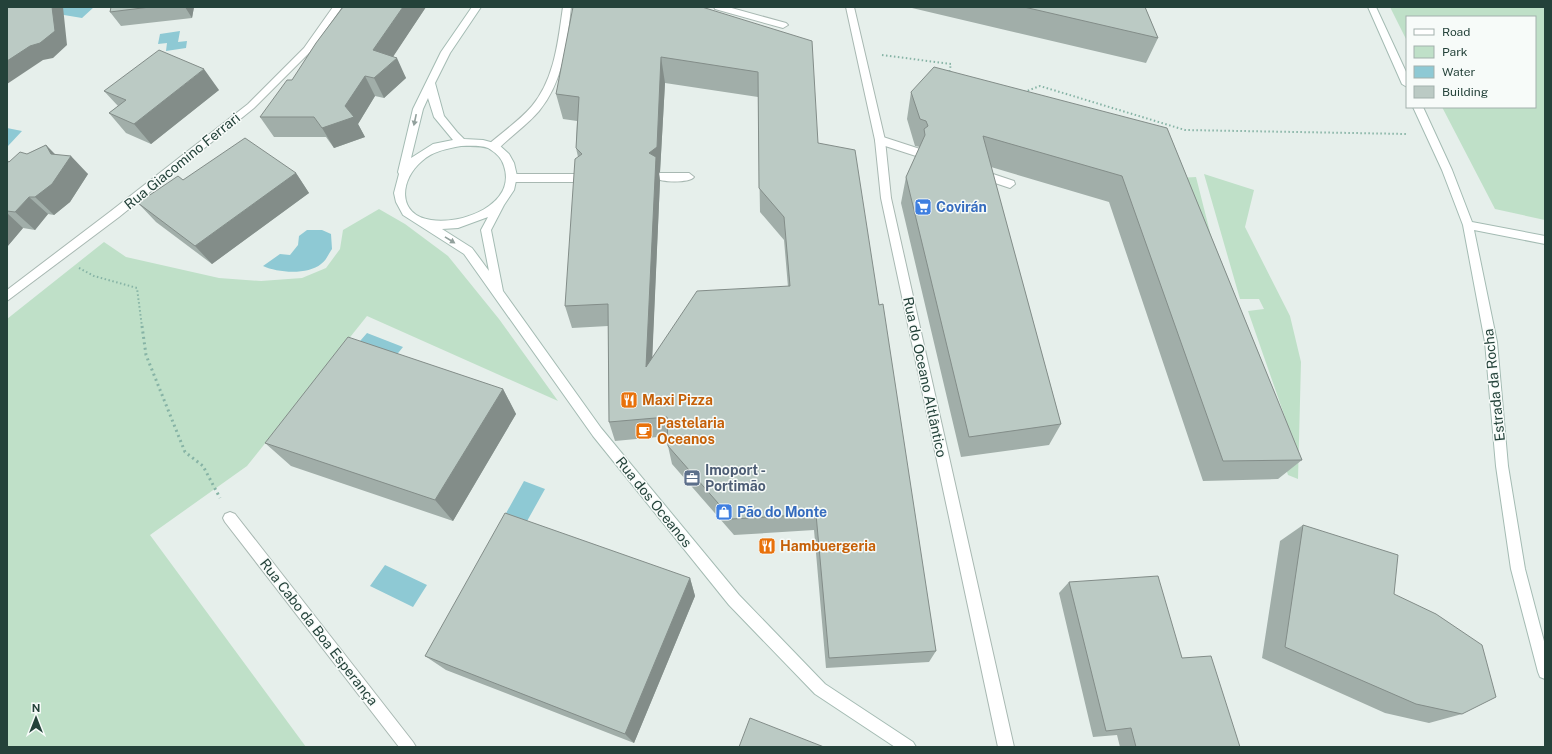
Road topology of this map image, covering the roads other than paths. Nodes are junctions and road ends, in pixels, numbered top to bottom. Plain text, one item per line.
1 (338, 7) edge
2 (477, 7) edge
3 (567, 7) edge
4 (718, 7) edge
5 (850, 7) edge
6 (1372, 7) edge
7 (783, 25) dead end
8 (1406, 82) edge
9 (431, 84) junction
10 (1418, 108) edge
11 (880, 140) junction
12 (461, 142) junction
13 (494, 146) junction
14 (916, 152) edge
15 (513, 178) junction
16 (582, 178) edge
17 (660, 178) dead end
18 (689, 178) dead end
19 (993, 178) edge
20 (400, 183) junction
21 (1010, 184) dead end
22 (501, 203) junction
23 (417, 220) junction
24 (1468, 225) junction
25 (1545, 240) edge
26 (499, 295) junction
27 (7, 296) edge
28 (230, 518) road end
29 (1545, 672) edge
30 (408, 747) edge
31 (908, 747) edge
32 (1006, 747) edge

1 - 27 street, Rua Giacomino Ferrari
2 - 9 street
3 - 13 street
4 - 7 street
5 - 11 street, Rua do Oceano Altlântico
6 - 8 street
9 - 12 street
9 -> 20 street
10 - 24 street, Estrada da Rocha
11 - 14 street
11 - 32 street, Rua do Oceano Altlântico
12 - 13 street
12 - 20 street
13 - 15 street
15 - 16 street
15 - 22 street
17 - 18 street
19 - 21 street
20 - 23 street
22 - 23 street
22 - 26 street, Rua dos Oceanos
23 -> 26 street
24 - 25 street
24 - 29 street, Estrada da Rocha
26 - 31 street, Rua dos Oceanos
28 - 30 street, Rua Cabo da Boa Esperança

